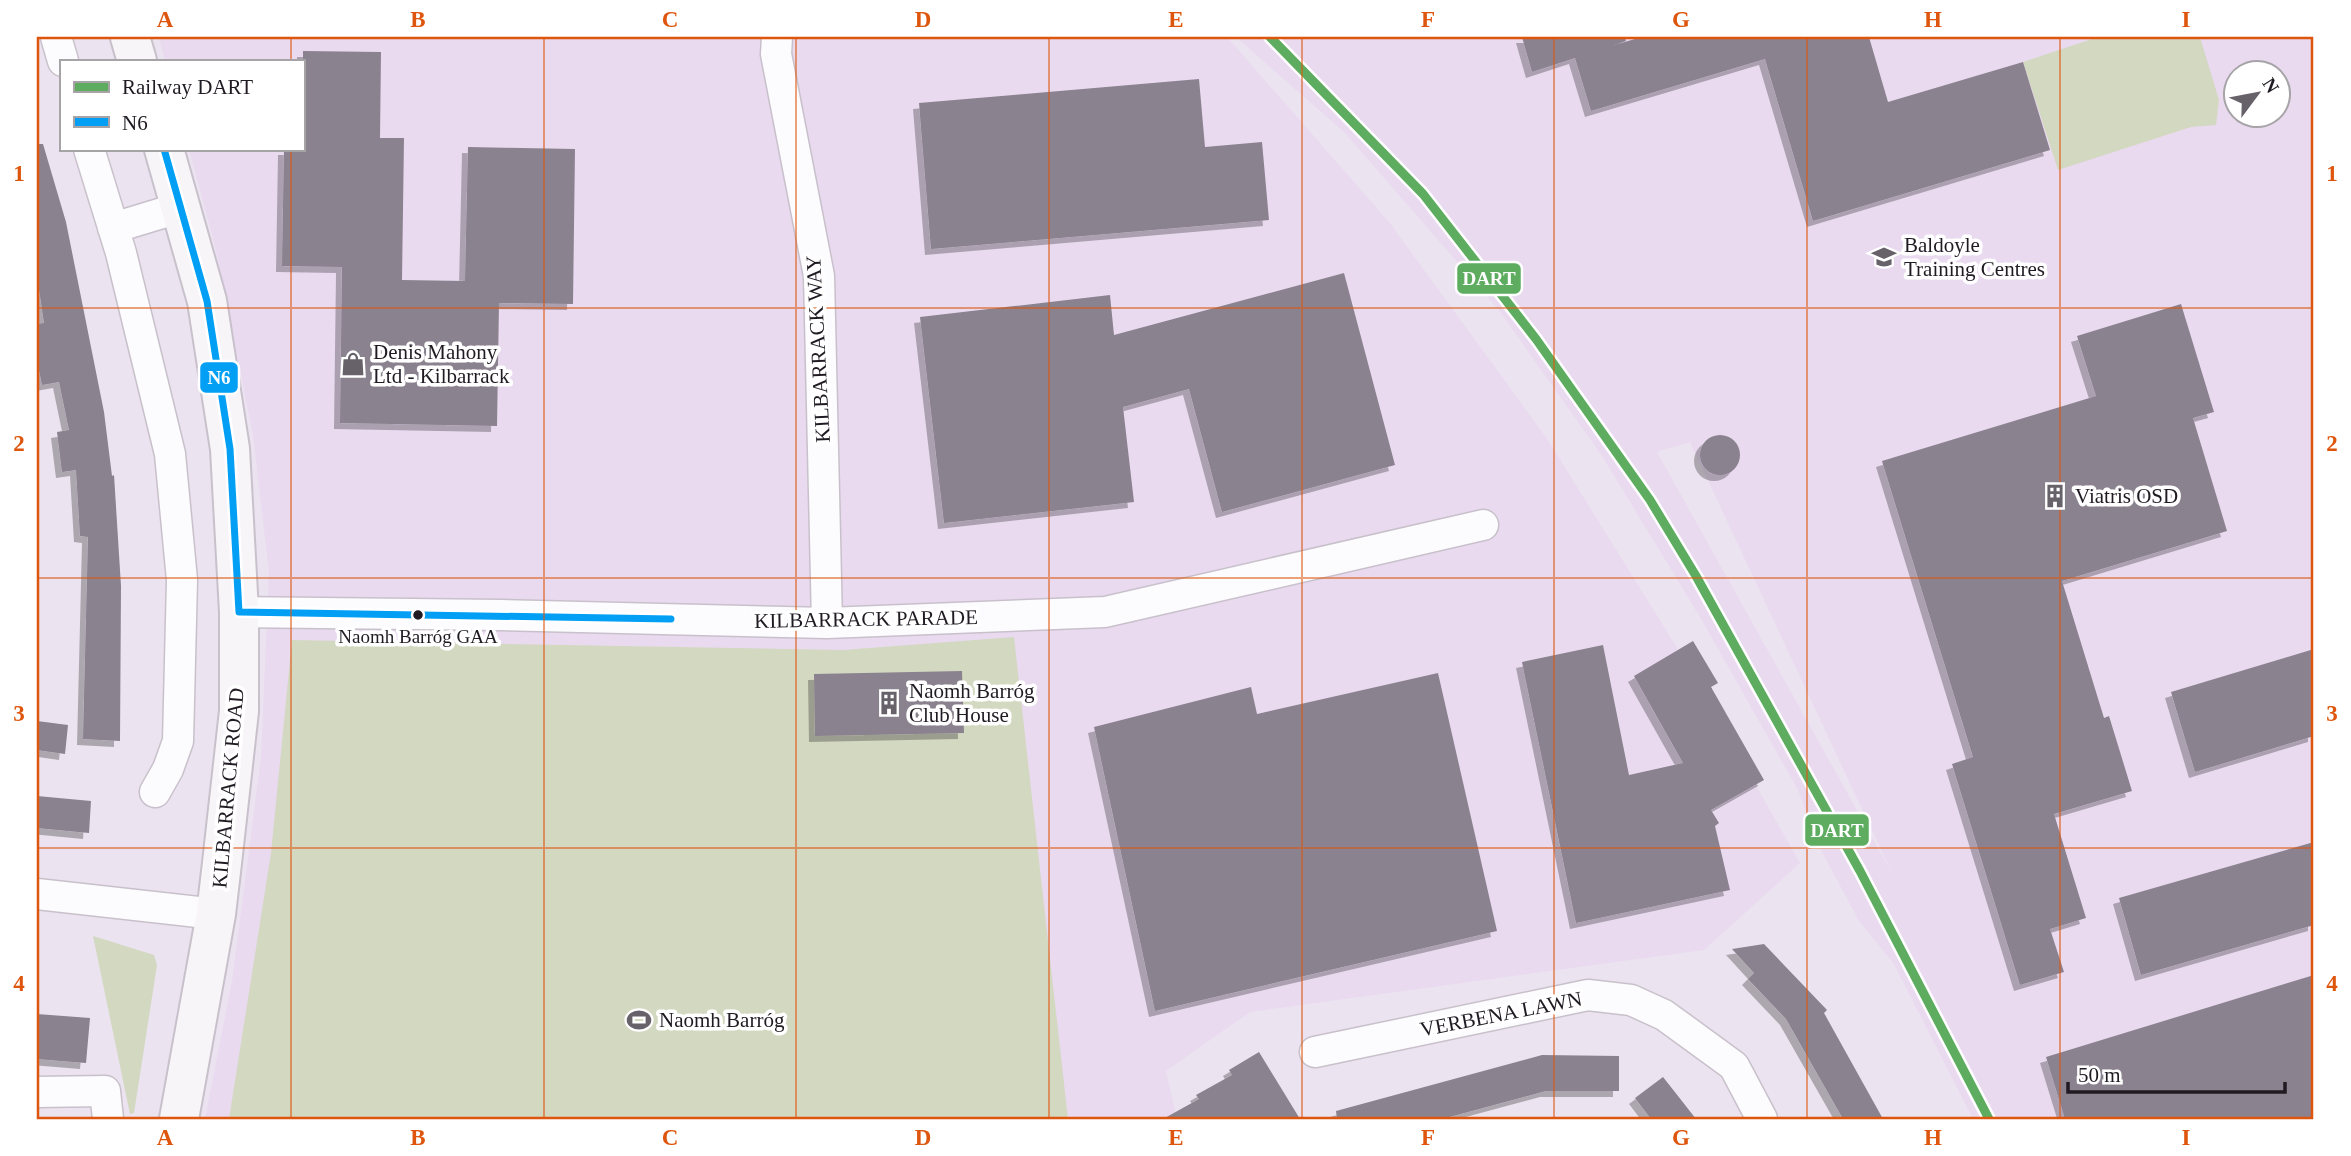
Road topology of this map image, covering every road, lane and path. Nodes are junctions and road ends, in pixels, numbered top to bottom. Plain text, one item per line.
1 (56, 37) edge
2 (130, 37) edge
3 (777, 37) edge
4 (63, 60) edge
5 (137, 60) edge
6 (89, 150) edge
7 (164, 150) edge
8 (182, 207) junction
9 (113, 228) junction
10 (1483, 524) dead end
11 (239, 612) junction
12 (827, 623) junction
13 (155, 792) dead end
14 (37, 894) edge
15 (216, 914) junction
16 (1315, 1052) dead end
17 (37, 1092) edge
18 (108, 1119) edge
19 (179, 1119) edge
20 (1762, 1119) edge

1 - 4 street
2 - 5 main road
3 - 12 street, KILBARRACK WAY
6 - 9 street
7 - 8 main road, KILBARRACK ROAD
8 - 9 street
8 - 11 main road, KILBARRACK ROAD
9 - 13 street
10 - 12 street, KILBARRACK PARADE
11 - 12 street, KILBARRACK PARADE
11 - 15 main road, KILBARRACK ROAD
14 - 15 street
15 - 19 main road, KILBARRACK ROAD
16 - 20 street, VERBENA LAWN
17 - 18 street

